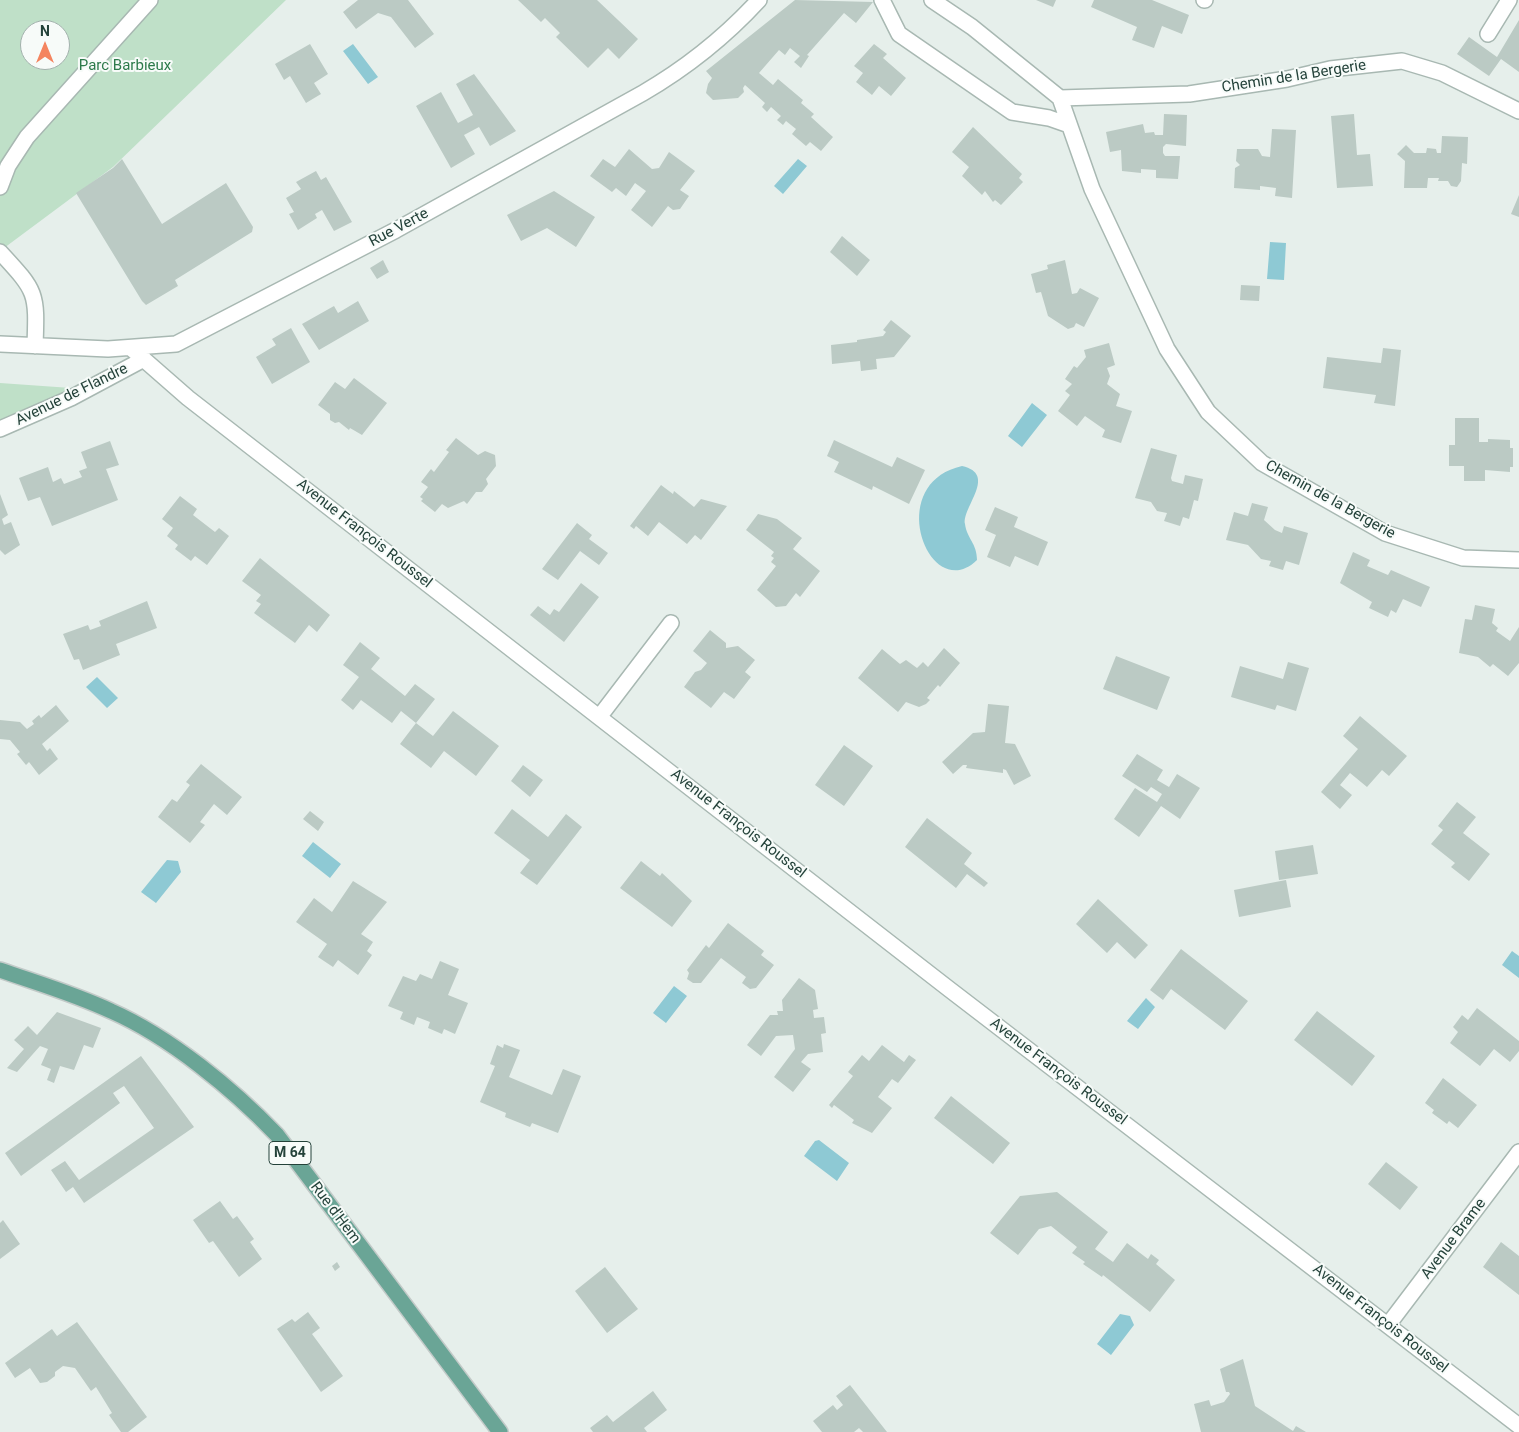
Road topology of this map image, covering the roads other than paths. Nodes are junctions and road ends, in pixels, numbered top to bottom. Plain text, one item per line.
1 (150, 0) edge
2 (759, 0) edge
3 (882, 0) edge
4 (932, 0) edge
5 (1509, 0) edge
6 (1488, 34) dead end
7 (1060, 98) junction
8 (1519, 111) edge
9 (1069, 125) junction
10 (0, 187) edge
11 (0, 252) edge
12 (0, 344) edge
13 (36, 346) junction
14 (132, 349) junction
15 (144, 360) junction
16 (0, 429) edge
17 (1519, 560) edge
18 (671, 624) dead end
19 (600, 716) junction
20 (0, 970) edge
21 (1519, 1152) edge
22 (1388, 1325) junction
23 (1519, 1426) edge
24 (500, 1432) edge

1 - 10 street
2 - 14 street, Rue Verte
3 - 9 street
4 - 7 street
5 - 6 street
7 - 8 street, Chemin de la Bergerie
7 - 9 street, Chemin de la Bergerie
9 - 17 street, Chemin de la Bergerie
11 - 13 street
12 - 13 street, Rue Verte
13 - 14 street, Rue Verte
14 - 15 street, Avenue François Roussel
15 - 16 street, Avenue de Flandre
15 - 19 street, Avenue François Roussel
18 - 19 street
19 - 22 street, Avenue François Roussel
20 - 24 main road, Rue d'Hem / M 64
21 - 22 street, Avenue Brame
22 - 23 street, Avenue François Roussel

